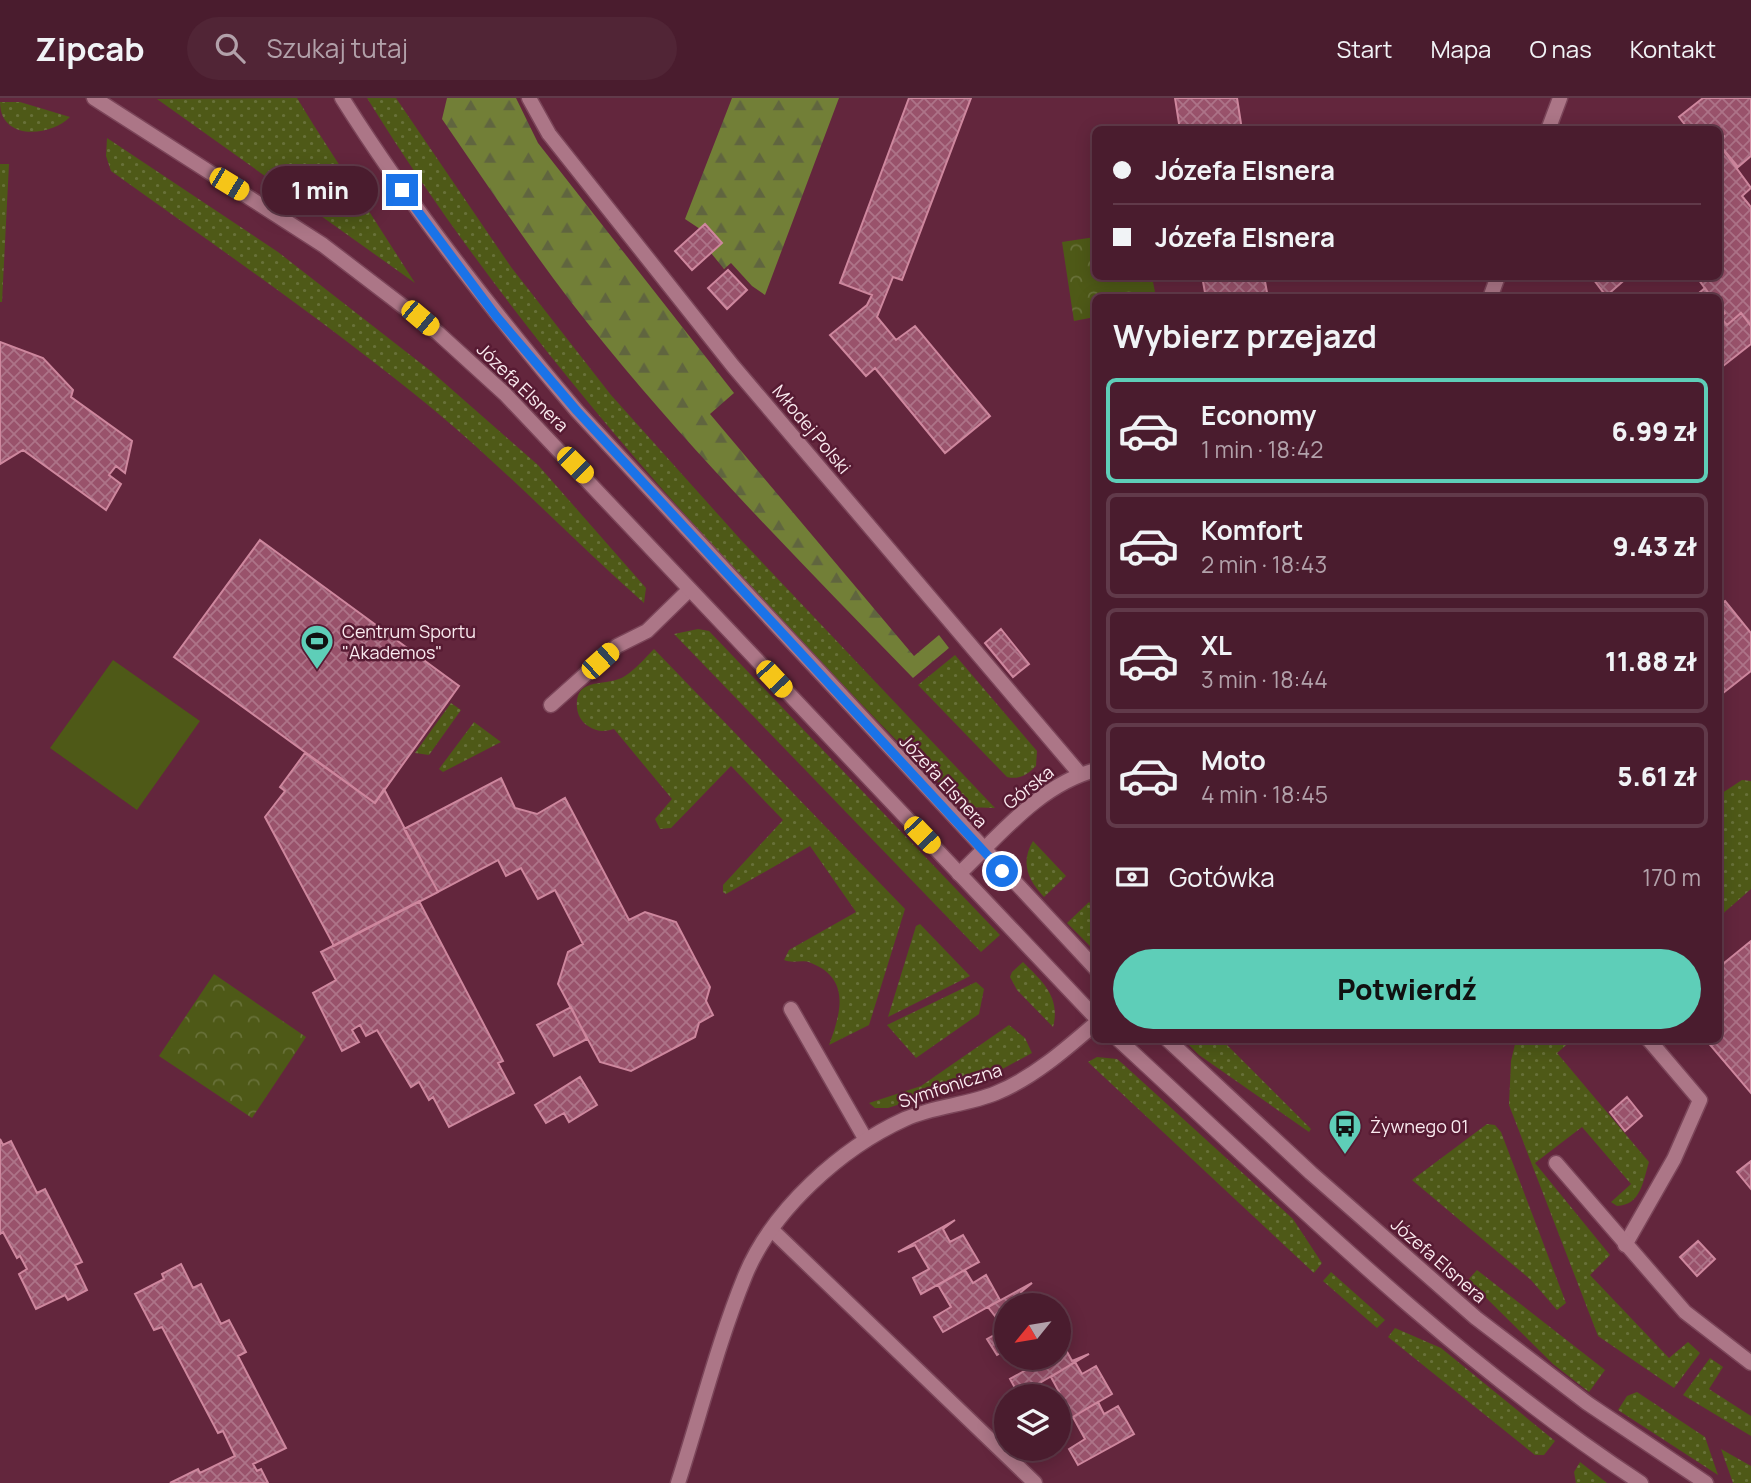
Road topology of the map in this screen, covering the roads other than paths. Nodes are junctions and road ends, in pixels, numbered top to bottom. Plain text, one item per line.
1 (94, 98) edge
2 (342, 98) edge
3 (529, 98) edge
4 (1560, 98) edge
5 (1550, 126) edge
6 (689, 590) junction
7 (551, 705) dead end
8 (1092, 771) edge
9 (1080, 774) junction
10 (983, 851) junction
11 (959, 874) junction
12 (1092, 965) edge
13 (791, 1009) dead end
14 (1092, 1013) edge
15 (1092, 1026) edge
16 (1122, 1043) edge
17 (1171, 1043) edge
18 (1652, 1043) edge
19 (866, 1140) junction
20 (1556, 1163) dead end
21 (772, 1230) junction
22 (1625, 1245) junction
23 (1751, 1363) edge
24 (678, 1483) edge
25 (1035, 1483) edge
26 (1641, 1483) edge
27 (1706, 1483) edge

1 - 6 street, Józefa Elsnera
2 - 10 street, Józefa Elsnera
3 - 9 street, Młodej Polski
4 - 5 street
6 - 7 street
6 - 11 street, Józefa Elsnera
8 - 9 street, Górska
9 - 10 street, Górska
10 - 11 street, Górska
10 - 12 street, Józefa Elsnera
11 - 14 street, Józefa Elsnera
13 - 19 street
15 - 19 street, Symfoniczna
16 - 26 street
17 - 27 street, Józefa Elsnera
18 - 22 street
19 - 21 street, Symfoniczna
20 - 22 street
21 - 24 street, Symfoniczna
21 - 25 street
22 - 23 street

